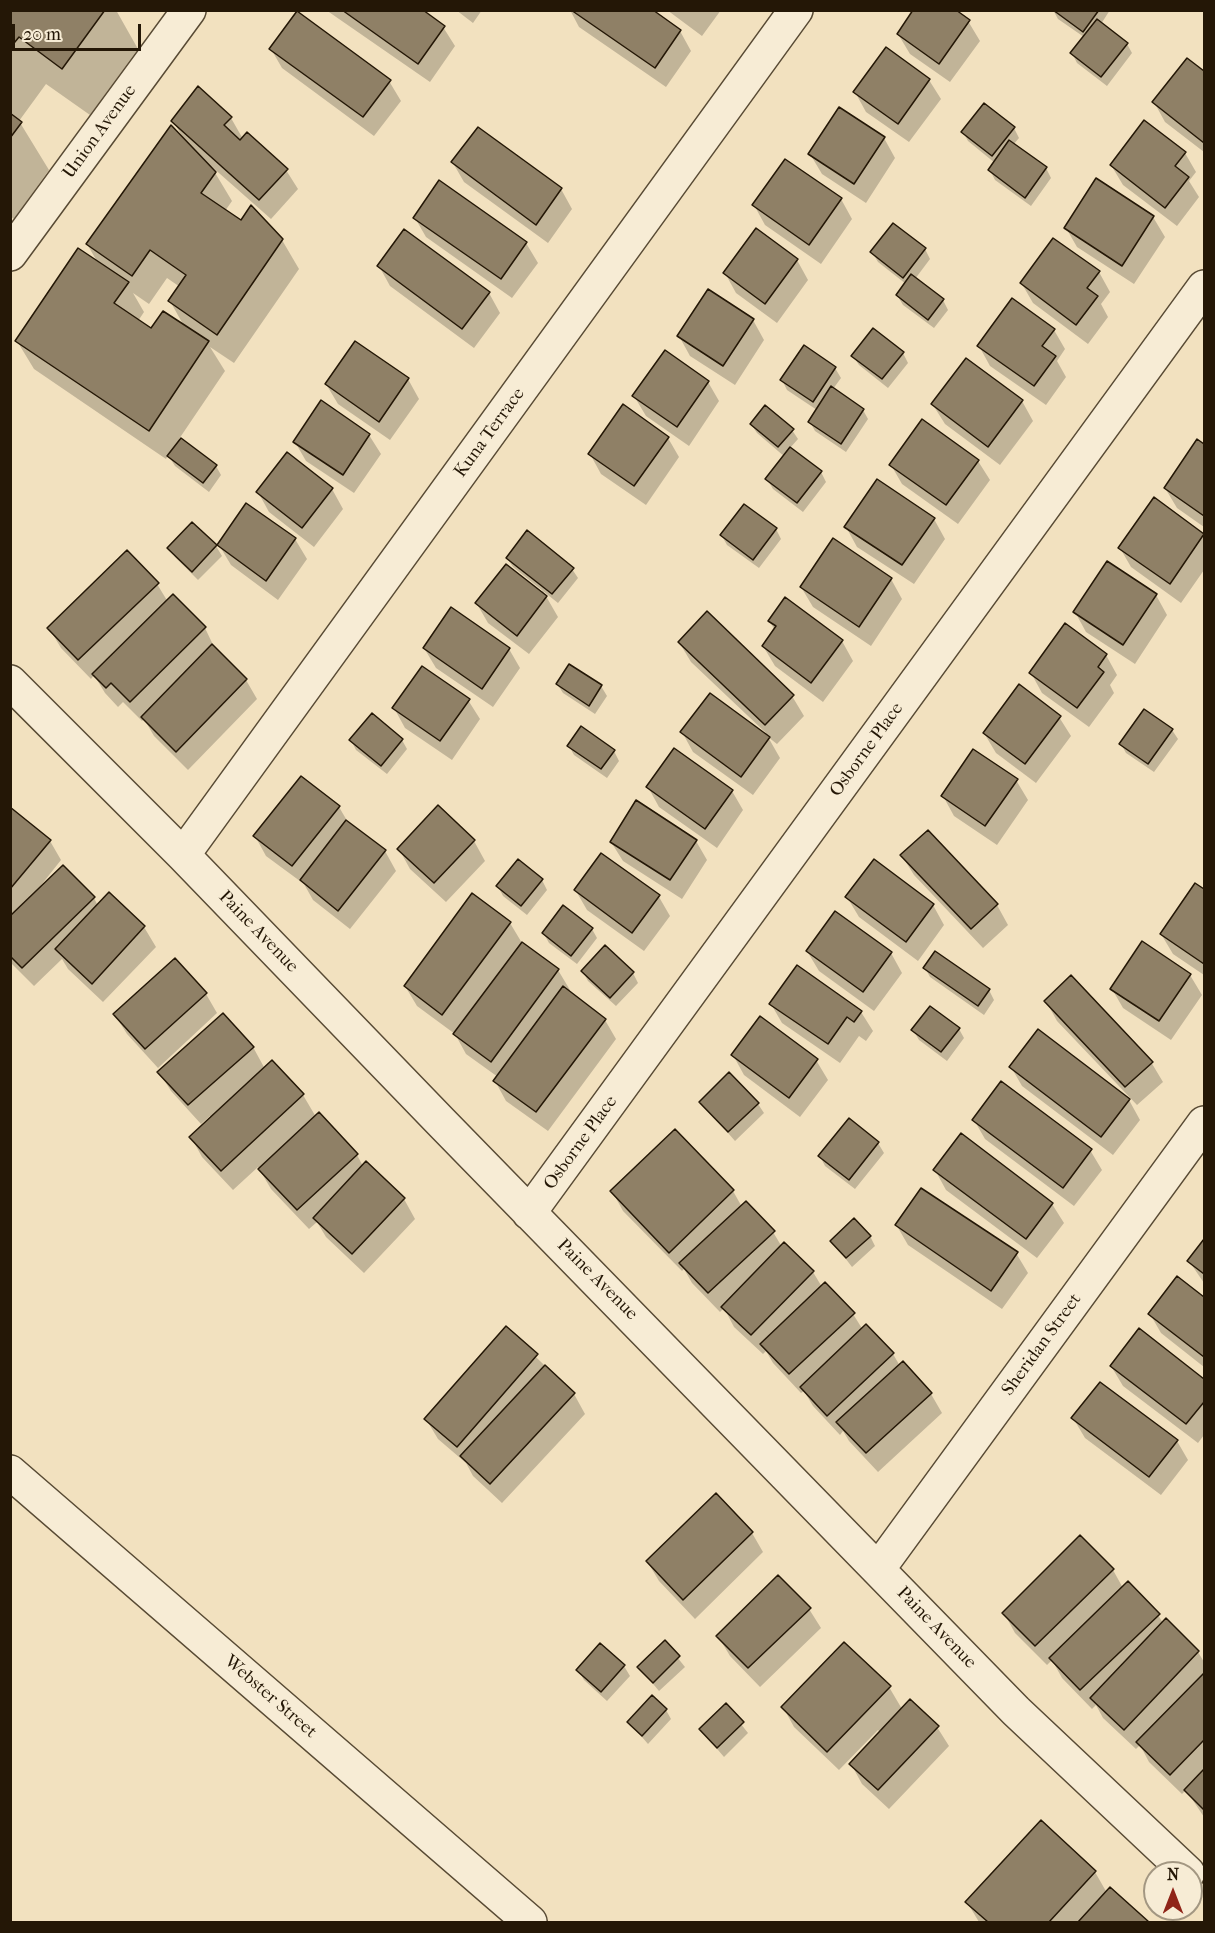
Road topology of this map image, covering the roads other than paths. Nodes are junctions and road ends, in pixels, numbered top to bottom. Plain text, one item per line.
1 (189, 10) edge
2 (796, 10) edge
3 (10, 254) edge
4 (1204, 287) edge
5 (10, 682) edge
6 (183, 855) junction
7 (1204, 1123) edge
8 (530, 1213) junction
9 (10, 1472) edge
10 (879, 1568) junction
11 (1176, 1861) edge
12 (530, 1923) edge

1 - 3 street, Union Avenue
2 - 6 street, Kuna Terrace
4 - 8 street, Osborne Place
5 - 6 street, Paine Avenue
6 - 8 street, Paine Avenue
7 - 10 street, Sheridan Street
8 - 10 street, Paine Avenue
9 - 12 street, Webster Street
10 - 11 street, Paine Avenue

